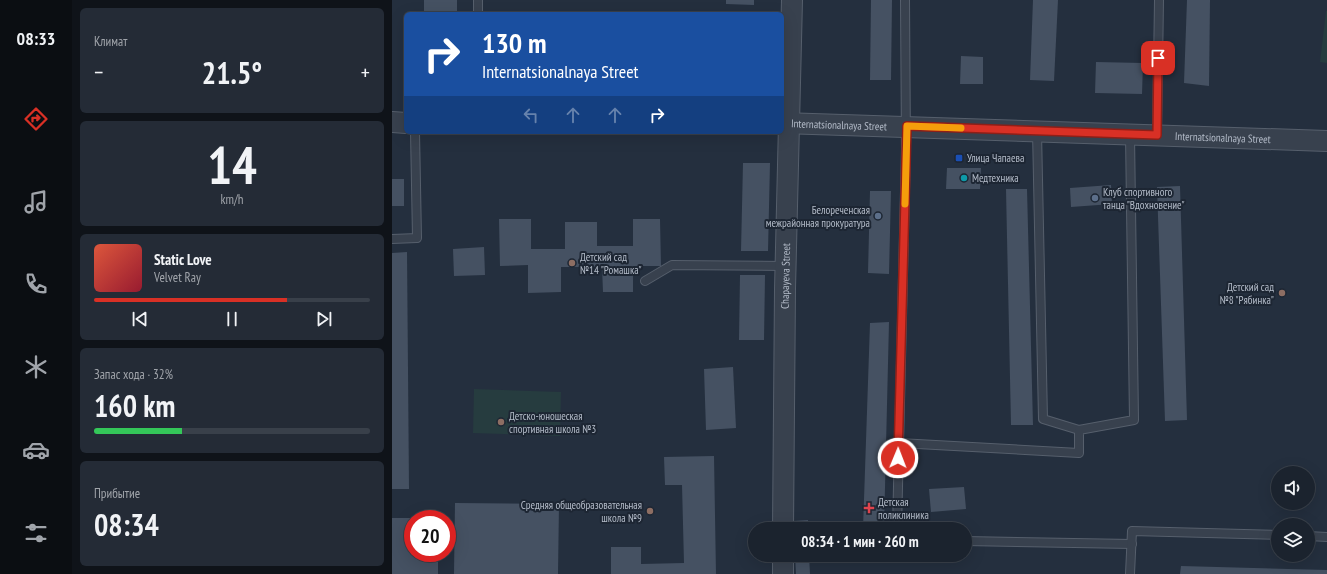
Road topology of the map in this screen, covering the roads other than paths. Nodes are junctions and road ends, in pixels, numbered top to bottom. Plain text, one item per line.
1 (478, 0) edge
2 (792, 0) edge
3 (905, 0) edge
4 (1159, 0) edge
5 (478, 12) edge
6 (392, 122) edge
7 (404, 123) edge
8 (786, 123) edge
9 (907, 126) junction
10 (1037, 131) junction
11 (415, 134) edge
12 (1130, 134) junction
13 (1157, 135) junction
14 (1327, 141) edge
15 (392, 239) edge
16 (785, 266) junction
17 (645, 281) dead end
18 (1079, 430) junction
19 (899, 443) junction
20 (783, 522) edge
21 (896, 522) edge
22 (1271, 535) edge
23 (1315, 536) edge
24 (1327, 537) edge
25 (972, 541) edge
26 (1132, 544) junction
27 (783, 562) edge
28 (783, 574) edge
29 (1130, 574) edge

1 - 5 lane
2 - 8 street, Chapayeva Street
3 - 9 lane
4 - 13 lane
6 - 7 street
8 - 9 street, Internatsionalnaya Street
8 - 16 street, Chapayeva Street
9 - 10 street, Internatsionalnaya Street
9 - 19 lane
10 - 12 street, Internatsionalnaya Street
10 - 18 lane
11 - 15 lane
12 - 13 street, Internatsionalnaya Street
12 - 18 lane
13 - 14 street, Internatsionalnaya Street
16 - 17 lane
16 - 20 street, Chapayeva Street
18 - 19 lane
19 - 21 lane
22 - 26 lane
23 - 24 lane
25 - 26 lane
26 - 29 lane
27 - 28 street

